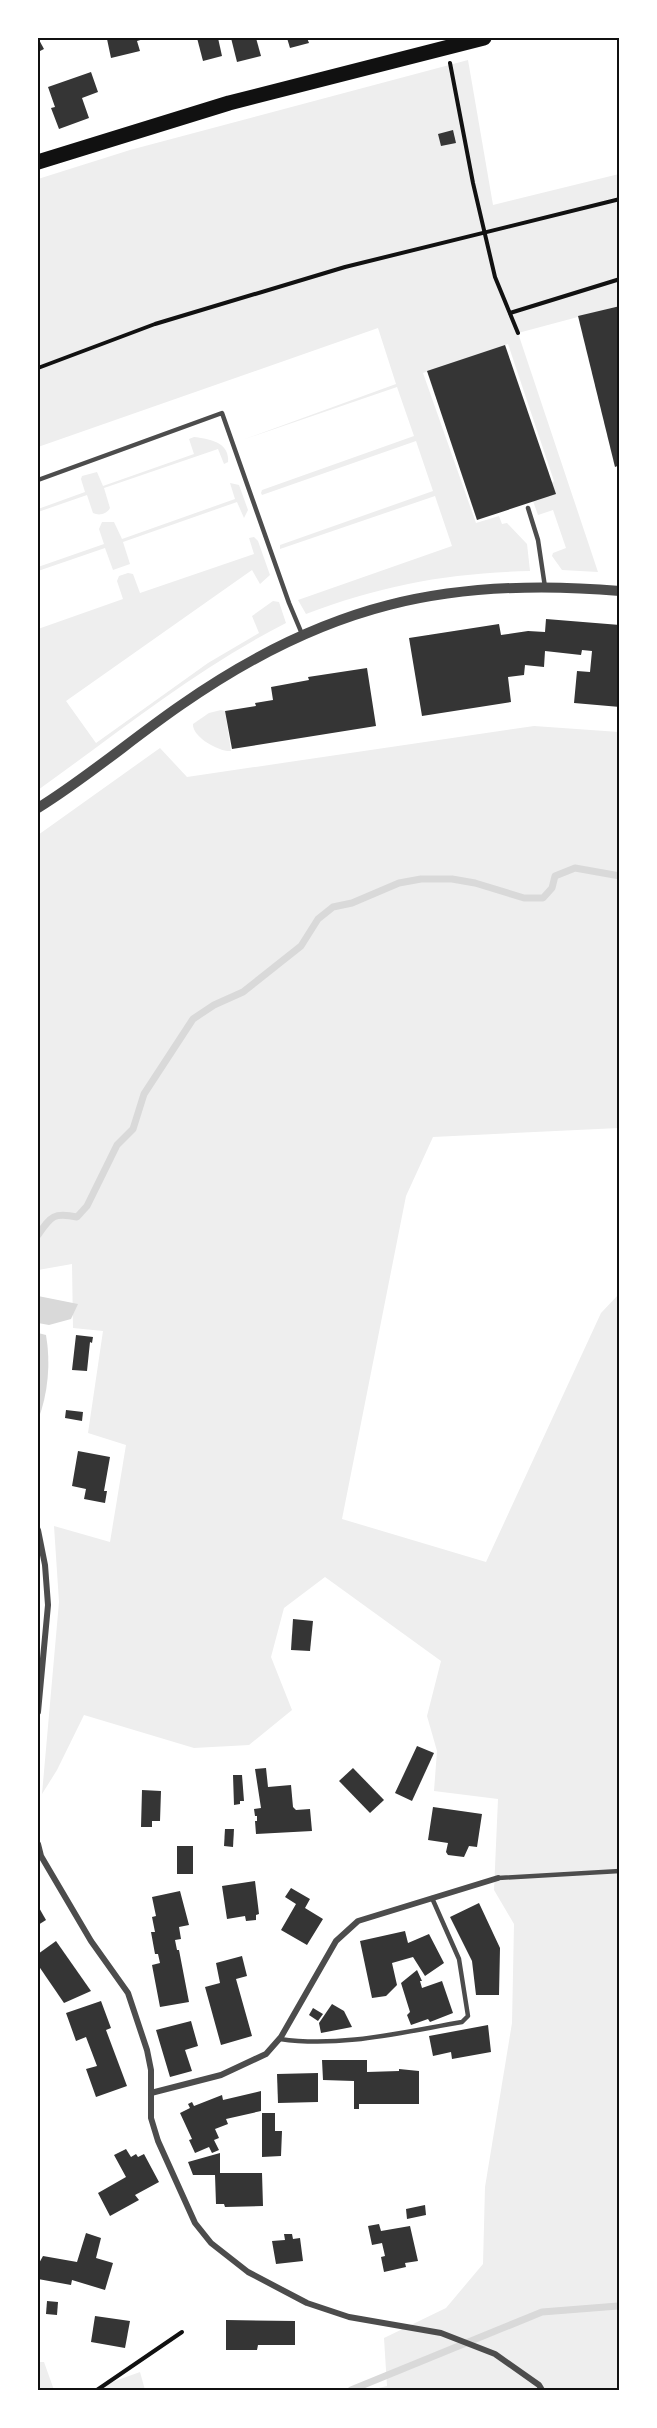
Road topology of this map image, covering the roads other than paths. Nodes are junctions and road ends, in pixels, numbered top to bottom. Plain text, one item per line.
1 (484, 38) edge
2 (38, 162) edge
3 (38, 480) edge
4 (528, 508) dead end
5 (545, 587) junction
6 (620, 591) edge
7 (302, 634) junction
8 (38, 808) edge
9 (38, 1530) edge
10 (38, 1712) edge
11 (38, 1844) edge
12 (620, 1871) edge
13 (498, 1878) joint
14 (432, 1898) junction
15 (280, 2039) junction
16 (151, 2093) junction
17 (542, 2391) edge

1 - 2 main road
3 - 7 lane
4 - 5 lane
5 - 6 street
5 - 7 street
7 - 8 street
9 - 10 street
11 - 16 street
12 - 13 lane
13 - 14 street
14 - 15 street
14 - 15 lane
15 - 16 street
16 - 17 street

